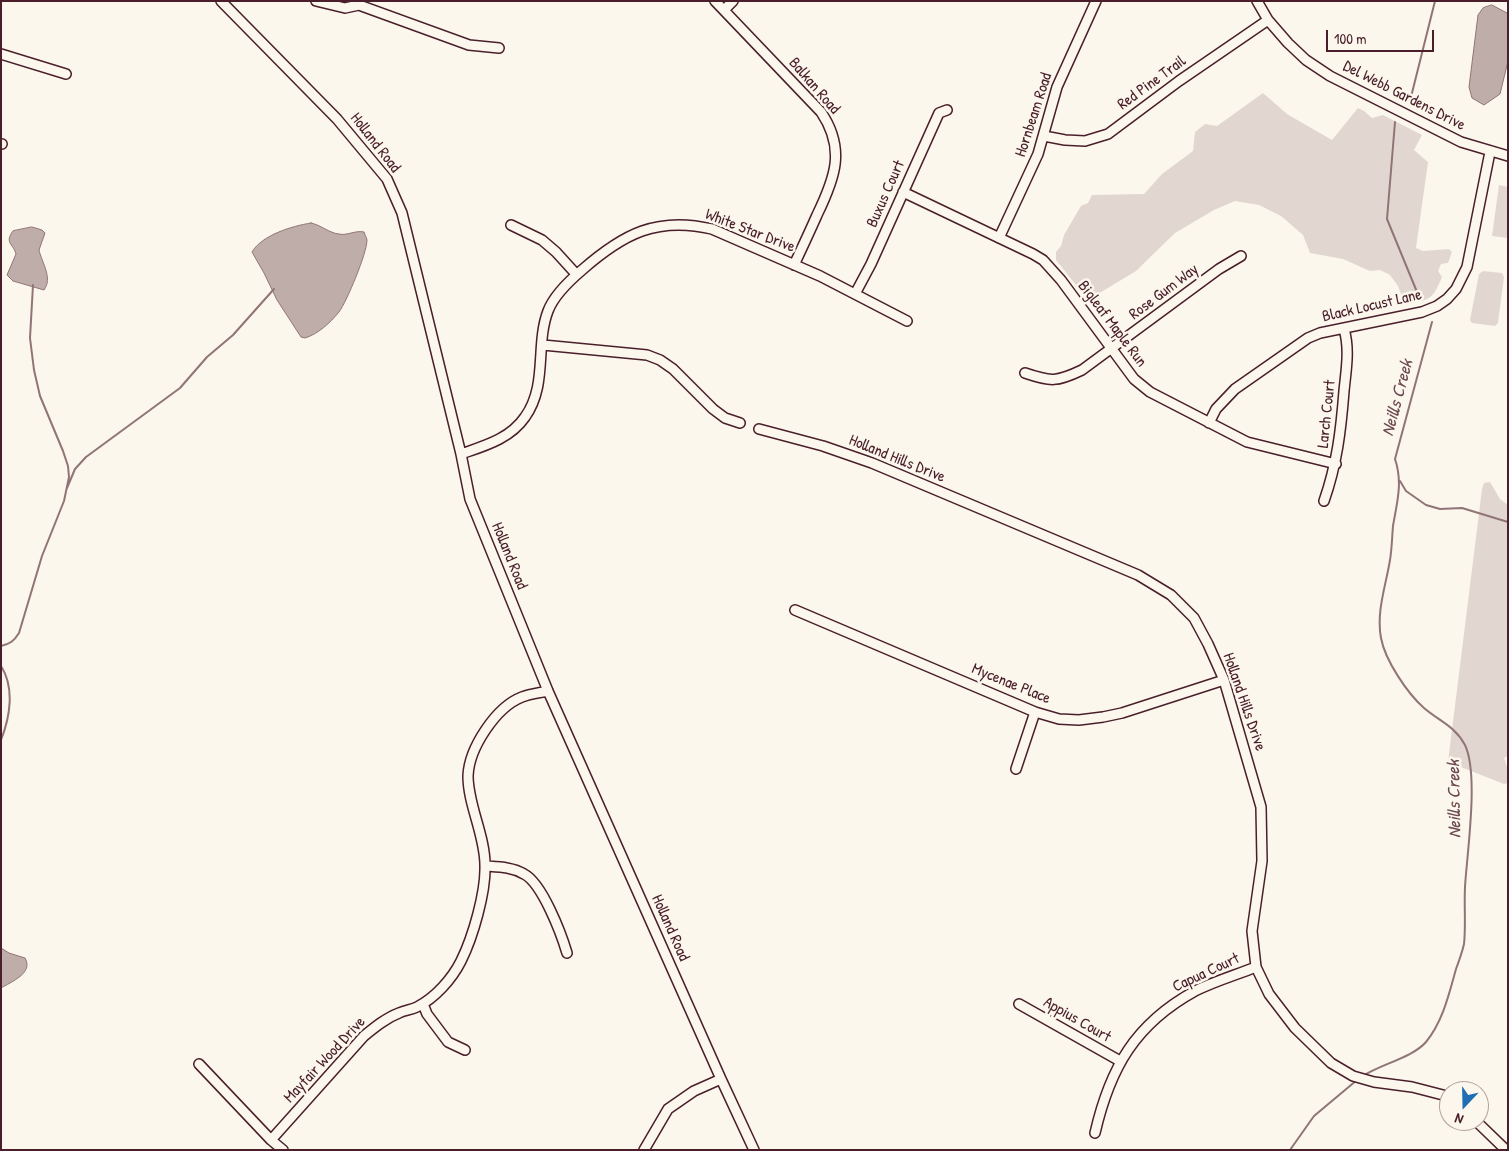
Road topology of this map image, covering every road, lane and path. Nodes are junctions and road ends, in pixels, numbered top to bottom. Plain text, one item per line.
1 (221, 1) edge
2 (316, 1) edge
3 (715, 1) edge
4 (733, 1) edge
5 (1096, 1) edge
6 (1257, 1) edge
7 (724, 10) junction
8 (1268, 20) junction
9 (499, 48) dead end
10 (1, 54) edge
11 (66, 74) dead end
12 (947, 110) dead end
13 (1044, 136) junction
14 (1490, 152) junction
15 (1508, 156) edge
16 (903, 192) junction
17 (511, 225) dead end
18 (999, 238) junction
19 (1241, 256) dead end
20 (794, 264) junction
21 (576, 274) junction
22 (855, 294) junction
23 (907, 321) dead end
24 (1344, 329) junction
25 (543, 345) junction
26 (1112, 349) junction
27 (1025, 373) dead end
28 (740, 423) dead end
29 (1209, 423) junction
30 (760, 429) dead end
31 (460, 454) junction
32 (1336, 464) junction
33 (1324, 501) dead end
34 (795, 610) dead end
35 (1224, 680) junction
36 (548, 691) junction
37 (1035, 712) junction
38 (1016, 769) dead end
39 (485, 866) junction
40 (567, 953) dead end
41 (1256, 968) junction
42 (423, 1004) junction
43 (1019, 1004) dead end
44 (464, 1050) dead end
45 (1120, 1061) junction
46 (199, 1064) dead end
47 (721, 1079) junction
48 (1439, 1094) edge
49 (1486, 1131) edge
50 (1095, 1133) dead end
51 (271, 1140) junction
52 (283, 1150) edge
53 (644, 1150) edge
54 (754, 1150) edge
55 (1506, 1150) edge

1 - 31 street, Holland Road
2 - 9 street
3 - 7 street, Balkan Road
4 - 7 street
5 - 13 street, Hornbeam Road
6 - 8 street, Del Webb Gardens Drive
7 - 20 street, Balkan Road
8 - 13 street, Red Pine Trail
8 - 14 street, Del Webb Gardens Drive
10 - 11 street
12 - 16 street, Buxus Court
13 - 18 street, Hornbeam Road
14 - 15 street, Del Webb Gardens Drive
14 - 24 street, Black Locust Lane
16 - 18 street, Bigleaf Maple Run
16 - 22 street, Buxus Court
17 - 21 street
18 - 26 street, Bigleaf Maple Run
19 - 26 street, Rose Gum Way
20 - 21 street, White Star Drive
20 - 22 street, White Star Drive
21 - 25 street, White Star Drive
22 - 23 street, White Star Drive
24 - 29 street, Black Locust Lane
24 - 32 street, Larch Court
25 - 28 street
25 - 31 street, White Star Drive
26 - 27 street, Rose Gum Way
26 - 29 street, Bigleaf Maple Run
29 - 32 street, Bigleaf Maple Run
30 - 35 street, Holland Hills Drive
31 - 36 street, Holland Road
32 - 33 street, Larch Court
34 - 37 street, Mycenae Place
35 - 37 street, Mycenae Place
35 - 41 street, Holland Hills Drive
36 - 39 street, Mayfair Wood Drive
36 - 47 street, Holland Road
37 - 38 street
39 - 40 street
39 - 42 street, Mayfair Wood Drive
41 - 45 street, Capua Court
41 - 48 street, Holland Hills Drive
42 - 44 street
42 - 51 street, Mayfair Wood Drive
43 - 45 street, Appius Court
45 - 50 street, Capua Court
46 - 51 street
47 - 53 street
47 - 54 street, Holland Road
49 - 55 street
51 - 52 street

